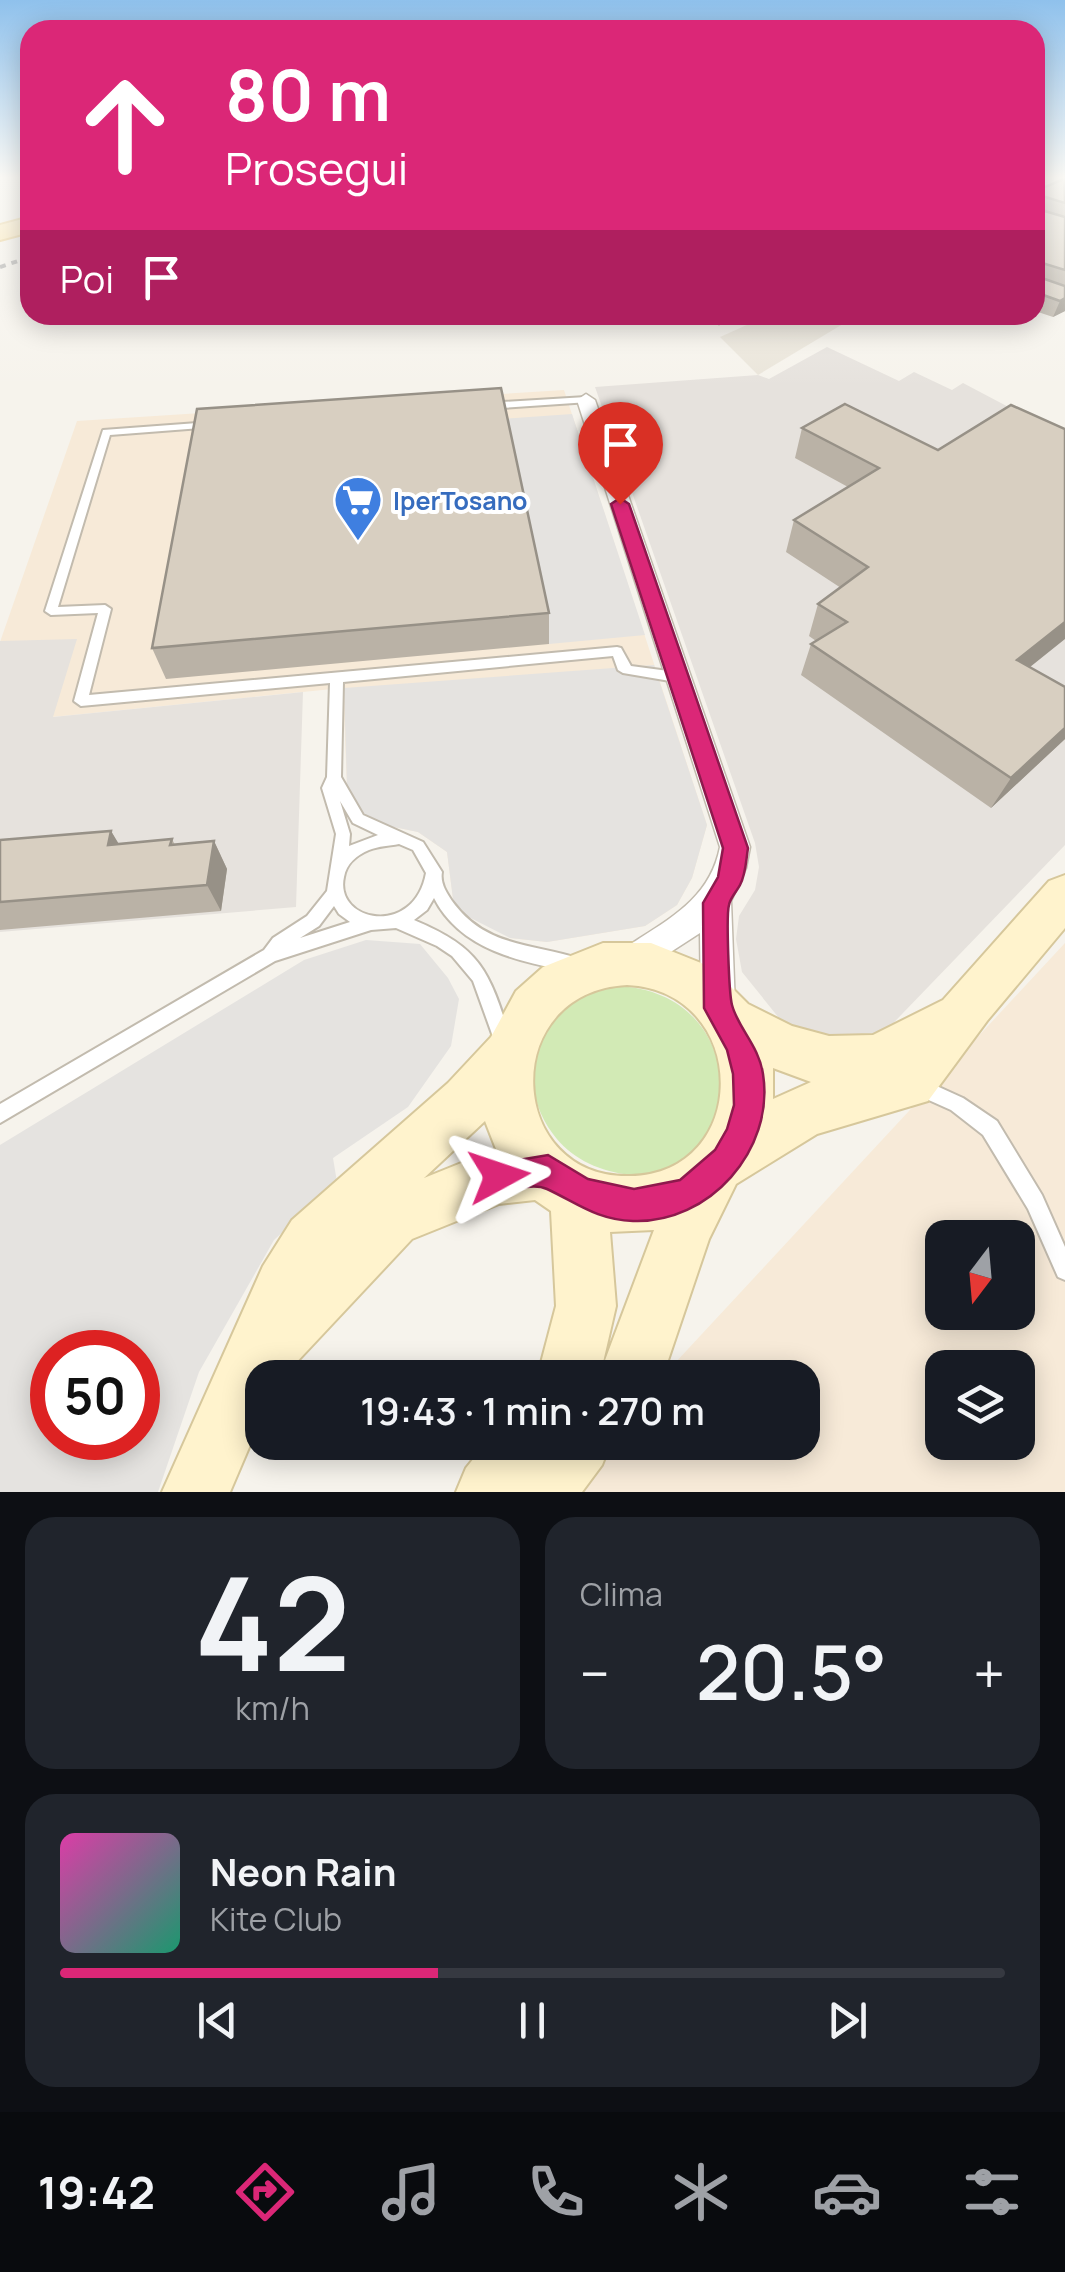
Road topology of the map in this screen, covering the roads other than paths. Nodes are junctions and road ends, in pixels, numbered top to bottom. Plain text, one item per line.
1 (586, 400) joint
2 (471, 408) edge
3 (221, 424) edge
4 (676, 677) junction
5 (337, 678) junction
6 (334, 777) junction
7 (396, 839) junction
8 (339, 866) junction
9 (434, 882) junction
10 (335, 893) junction
11 (1065, 895) edge
12 (716, 903) junction
13 (398, 921) junction
14 (370, 924) junction
15 (270, 955) junction
16 (610, 965) junction
17 (970, 1004) junction
18 (722, 1014) junction
19 (508, 1056) junction
20 (910, 1083) junction
21 (0, 1114) edge
22 (719, 1169) junction
23 (563, 1181) junction
24 (1065, 1270) edge
25 (256, 1359) junction
26 (572, 1360) edge
27 (636, 1360) edge
28 (516, 1460) edge
29 (565, 1460) edge
30 (196, 1492) edge
31 (490, 1492) edge
32 (540, 1492) edge

1 - 2 lane
1 - 4 street
3 - 5 lane
4 - 5 lane
4 - 12 street
5 - 6 lane
6 - 7 lane
6 - 8 lane
7 - 8 lane
7 - 9 lane
8 - 10 lane
9 - 13 lane
9 - 16 lane
10 - 14 lane
10 - 15 lane
11 - 17 main road
12 - 16 street
12 - 18 street
13 - 14 lane
13 - 19 lane
14 - 15 lane
15 - 21 lane
16 - 18 main road
16 - 19 main road
17 - 18 main road
17 - 20 main road
18 - 22 main road
19 - 23 main road
19 - 25 main road
20 - 22 main road
20 - 24 lane
22 - 23 main road
22 - 27 main road
23 - 25 main road
23 - 26 main road
25 - 30 main road
28 - 31 main road
29 - 32 main road

